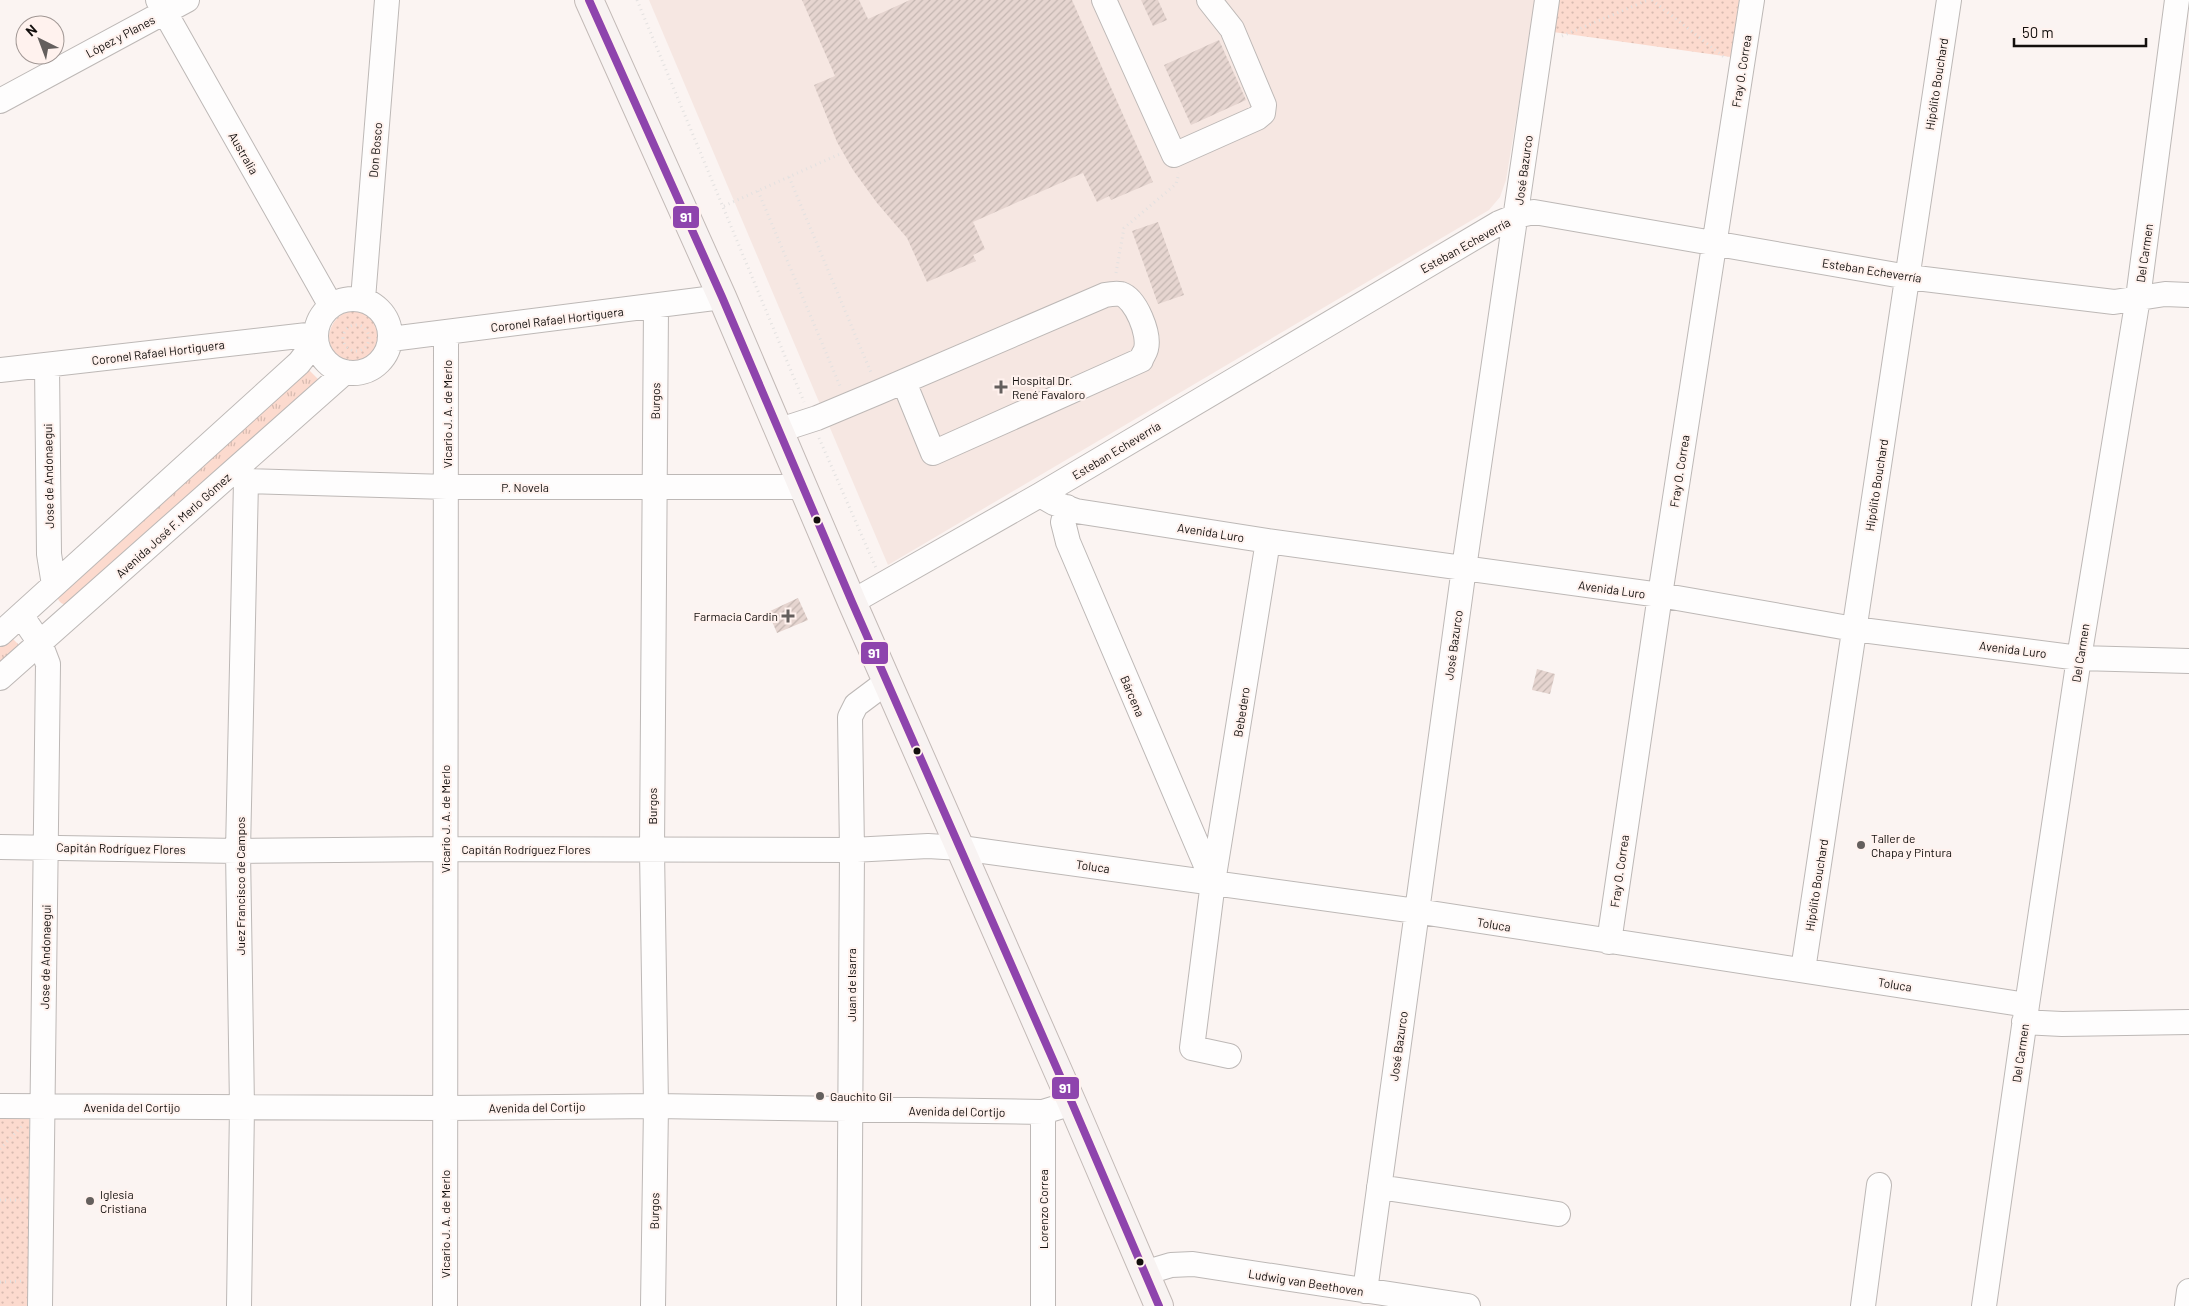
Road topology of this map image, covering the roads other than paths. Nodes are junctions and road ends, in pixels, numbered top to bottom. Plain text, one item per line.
1 (187, 0) edge
2 (387, 0) edge
3 (589, 0) edge
4 (1104, 0) edge
5 (1209, 0) edge
6 (1547, 0) edge
7 (1752, 0) edge
8 (1949, 0) edge
9 (2177, 0) edge
10 (161, 6) edge
11 (0, 101) edge
12 (1516, 216) junction
13 (1714, 244) junction
14 (1908, 276) junction
15 (2189, 295) edge
16 (722, 297) junction
17 (2138, 298) junction
18 (363, 299) junction
19 (330, 306) junction
20 (656, 307) junction
21 (446, 332) junction
22 (316, 337) junction
23 (391, 339) junction
24 (47, 365) junction
25 (0, 370) edge
26 (345, 372) junction
27 (904, 382) junction
28 (780, 430) junction
29 (240, 476) junction
30 (654, 486) junction
31 (804, 486) junction
32 (447, 487) junction
33 (1040, 495) junction
34 (1067, 508) junction
35 (1268, 541) junction
36 (1464, 568) junction
37 (54, 586) junction
38 (1660, 595) junction
39 (852, 602) junction
40 (21, 615) junction
41 (1854, 629) junction
42 (0, 634) edge
43 (40, 643) junction
44 (2079, 658) junction
45 (2189, 661) edge
46 (0, 678) edge
47 (888, 681) junction
48 (0, 847) edge
49 (47, 847) junction
50 (445, 848) junction
51 (961, 848) junction
52 (652, 850) junction
53 (852, 850) junction
54 (238, 851) junction
55 (1213, 882) junction
56 (1416, 911) junction
57 (1609, 942) junction
58 (1803, 970) junction
59 (2025, 1013) junction
60 (2189, 1022) edge
61 (1229, 1056) dead end
62 (1072, 1103) junction
63 (0, 1106) edge
64 (42, 1106) junction
65 (656, 1106) junction
66 (242, 1107) junction
67 (445, 1108) junction
68 (850, 1110) junction
69 (1043, 1112) junction
70 (1879, 1185) dead end
71 (1380, 1187) junction
72 (1558, 1214) dead end
73 (1144, 1273) junction
74 (1365, 1291) junction
75 (2189, 1291) edge
76 (40, 1306) edge
77 (239, 1306) edge
78 (445, 1306) edge
79 (653, 1306) edge
80 (849, 1306) edge
81 (1043, 1306) edge
82 (1159, 1306) edge
83 (1468, 1306) edge
84 (1863, 1306) edge
85 (1984, 1306) edge
86 (2187, 1306) edge

1 - 10 street, López y Planes
2 - 18 street, Don Bosco
3 - 16 main road
4 - 5 street
6 - 12 street, José Bazurco
7 - 13 street, Fray O. Correa
8 - 14 street, Hipólito Bouchard
9 - 17 street, Del Carmen
10 - 11 street, López y Planes
10 - 19 street, Australia
12 - 13 street, Esteban Echeverría
12 - 33 street, Esteban Echeverría
12 - 36 street, José Bazurco
13 - 14 street, Esteban Echeverría
13 - 38 street, Fray O. Correa
14 - 17 street, Esteban Echeverría
14 - 41 street, Hipólito Bouchard
15 - 17 street, Esteban Echeverría
16 - 20 street, Coronel Rafael Hortiguera
16 - 28 main road
17 - 44 street, Del Carmen
18 - 19 street
18 - 23 street
19 - 22 street
20 - 21 street, Coronel Rafael Hortiguera
20 - 30 street, Burgos
21 - 23 street, Coronel Rafael Hortiguera
21 - 32 street, Vicario J. A. de Merlo
22 - 24 street, Coronel Rafael Hortiguera
22 - 26 street
22 - 37 street
23 - 26 street
24 - 25 street, Coronel Rafael Hortiguera
24 - 37 street, Jose de Andonaegui
26 - 29 street, Avenida José F. Merlo Gómez
27 - 27 street
27 - 28 street
28 - 31 main road
29 - 32 street, P. Novela
29 - 43 street, Avenida José F. Merlo Gómez
29 - 54 street, Juez Francisco de Campos
30 - 31 street, P. Novela
30 - 32 street, P. Novela
30 - 52 street, Burgos
31 - 39 main road
32 - 50 street, Vicario J. A. de Merlo
33 - 34 street, Avenida Luro
33 - 39 street, Esteban Echeverría
34 - 35 street, Avenida Luro
34 - 55 street, Bárcena
35 - 36 street, Avenida Luro
35 - 55 street, Bebedero
36 - 38 street, Avenida Luro
36 - 56 street, José Bazurco
37 - 40 street
38 - 41 street, Avenida Luro
38 - 57 street, Fray O. Correa
39 - 47 main road
40 - 42 street
40 - 43 street, Jose de Andonaegui
41 - 44 street, Avenida Luro
41 - 58 street, Hipólito Bouchard
43 - 46 street, Avenida José F. Merlo Gómez
43 - 49 street, Jose de Andonaegui
44 - 45 street, Avenida Luro
44 - 59 street, Del Carmen
47 - 51 main road
47 - 53 street, Juan de Isarra
48 - 49 street, Capitán Rodríguez Flores
49 - 54 street, Capitán Rodríguez Flores
49 - 64 street, Jose de Andonaegui
50 - 52 street, Capitán Rodríguez Flores
50 - 54 street, Capitán Rodríguez Flores
50 - 67 street, Vicario J. A. de Merlo
51 - 53 street, Capitán Rodríguez Flores
51 - 55 street, Toluca
51 - 62 main road
52 - 53 street, Capitán Rodríguez Flores
52 - 65 street, Burgos
53 - 68 street, Juan de Isarra
54 - 66 street, Juez Francisco de Campos
55 - 56 street, Toluca
55 - 61 street, Bebedero
56 - 57 street, Toluca
56 - 71 street, José Bazurco
57 - 58 street, Toluca
58 - 59 street, Toluca
59 - 60 street, Toluca
59 - 85 street, Del Carmen
62 - 69 street, Avenida del Cortijo
62 - 73 main road
63 - 64 street, Avenida del Cortijo
64 - 66 street, Avenida del Cortijo
64 - 76 street, Jose de Andonaegui
65 - 67 street, Avenida del Cortijo
65 - 68 street, Avenida del Cortijo
65 - 79 street, Burgos
66 - 67 street, Avenida del Cortijo
66 - 77 street, Juez Francisco de Campos
67 - 78 street, Vicario J. A. de Merlo
68 - 69 street, Avenida del Cortijo
68 - 80 street, Juan de Isarra
69 - 81 street, Lorenzo Correa
70 - 84 street
71 - 72 street
71 - 74 street, José Bazurco
73 - 74 street, Ludwig van Beethoven
73 - 82 main road
74 - 83 street, Ludwig van Beethoven
75 - 86 street

